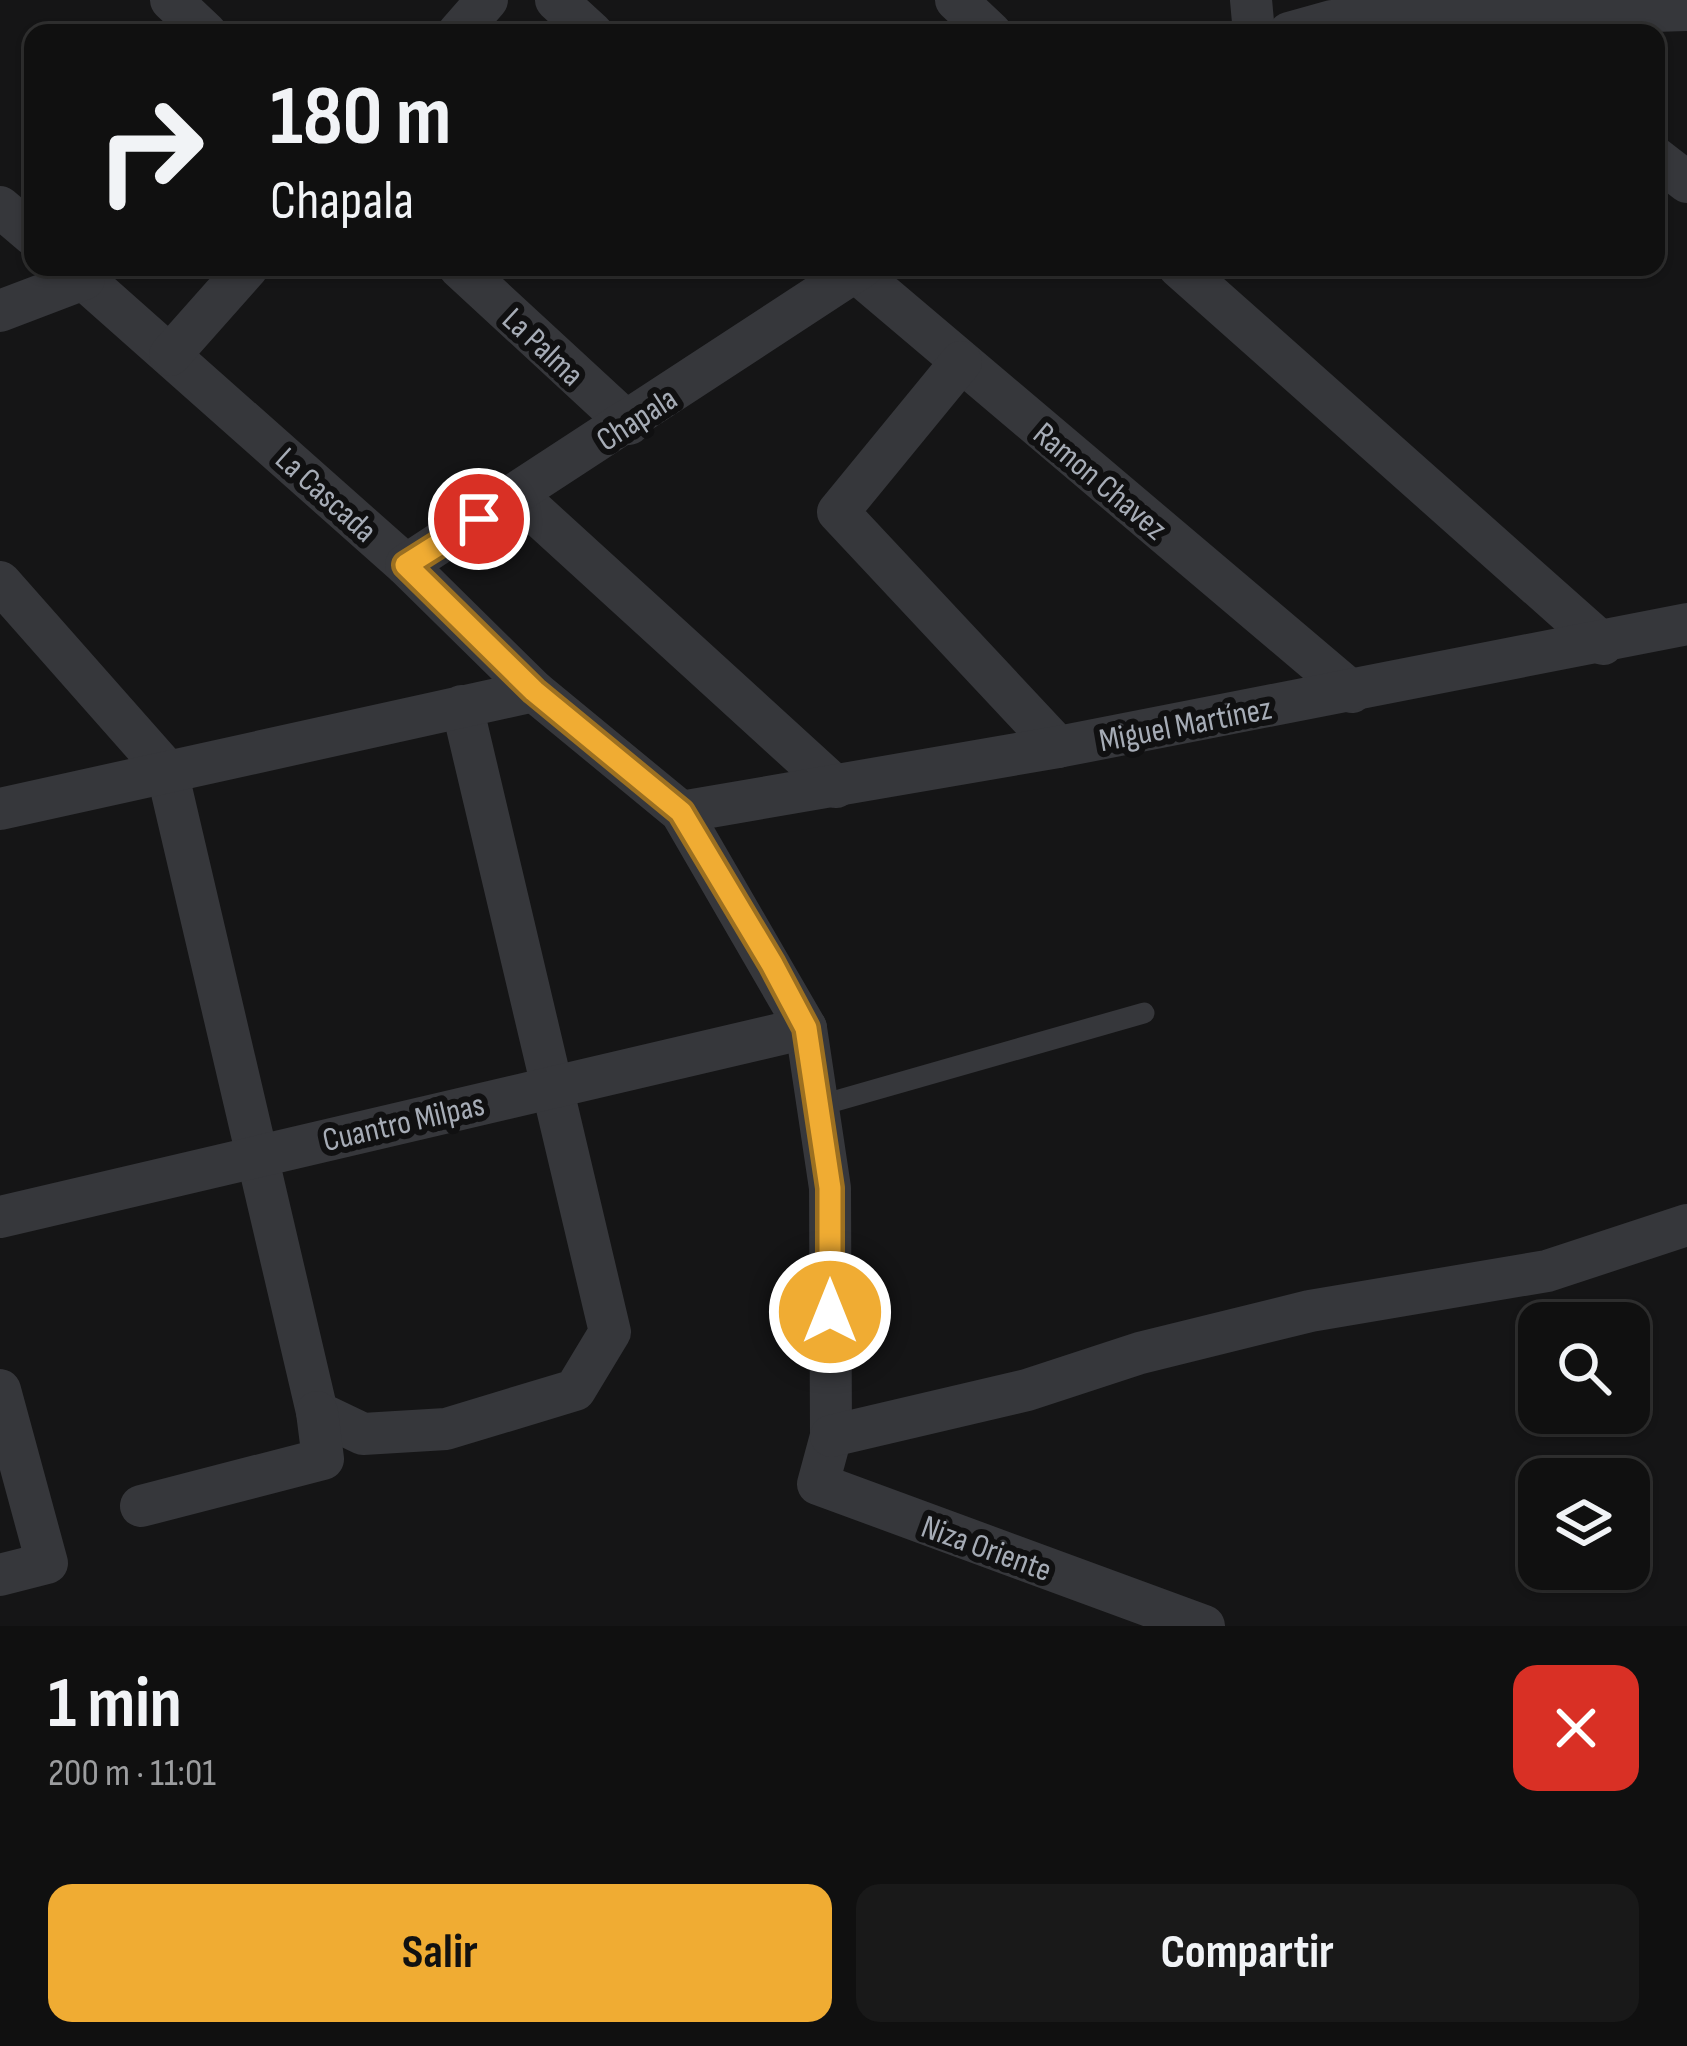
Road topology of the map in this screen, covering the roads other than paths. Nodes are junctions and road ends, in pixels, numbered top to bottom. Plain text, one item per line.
1 (171, 0) edge
2 (487, 0) edge
3 (556, 0) edge
4 (956, 0) edge
5 (1588, 5) edge
6 (1687, 10) edge
7 (196, 24) edge
8 (466, 24) edge
9 (582, 24) edge
10 (981, 24) edge
11 (1380, 24) edge
12 (0, 207) edge
13 (24, 227) edge
14 (71, 276) edge
15 (80, 276) edge
16 (240, 276) edge
17 (469, 276) edge
18 (846, 276) edge
19 (864, 276) edge
20 (1189, 276) edge
21 (0, 311) edge
22 (170, 355) junction
23 (961, 362) junction
24 (628, 424) junction
25 (516, 495) junction
26 (406, 565) junction
27 (0, 582) edge
28 (1687, 624) edge
29 (1603, 644) junction
30 (534, 691) junction
31 (1352, 692) junction
32 (462, 706) junction
33 (1058, 747) junction
34 (167, 770) junction
35 (836, 787) junction
36 (0, 809) edge
37 (681, 812) junction
38 (1144, 1013) dead end
39 (806, 1028) junction
40 (556, 1087) junction
41 (818, 1106) junction
42 (256, 1154) junction
43 (0, 1217) edge
44 (1687, 1225) edge
45 (0, 1390) edge
46 (317, 1412) junction
47 (831, 1436) junction
48 (141, 1506) dead end
49 (0, 1575) edge
50 (1204, 1626) edge

1 - 7 street
2 - 8 street
3 - 9 street
4 - 10 street
5 - 6 street
5 - 11 street
12 - 13 street
14 - 21 street
15 - 22 street, La Cascada
16 - 22 street
17 - 24 street, La Palma
18 - 24 street, Chapala
19 - 23 street, Ramon Chavez
20 - 29 street
22 - 26 street, La Cascada
23 - 31 street, Ramon Chavez
23 - 33 street
24 - 25 street, Chapala
25 - 26 street, Chapala
25 - 35 street
26 - 30 street, La Cascada
27 - 34 street
28 - 29 street, Miguel Martínez
29 - 31 street, Miguel Martínez
30 - 32 street
30 - 37 street, La Cascada
31 - 33 street, Miguel Martínez
32 - 34 street
32 - 40 street
33 - 35 street, Miguel Martínez
34 - 36 street
34 - 42 street
35 - 37 street, Miguel Martínez
37 - 39 street, La Cascada
38 - 41 lane
39 - 40 street, Cuantro Milpas
39 - 41 street, La Cascada
40 - 42 street, Cuantro Milpas
40 - 46 street
41 - 47 street, La Cascada
42 - 43 street, Cuantro Milpas
42 - 46 street
44 - 47 street
45 - 49 street
46 - 48 street
47 - 50 street, Niza Oriente

